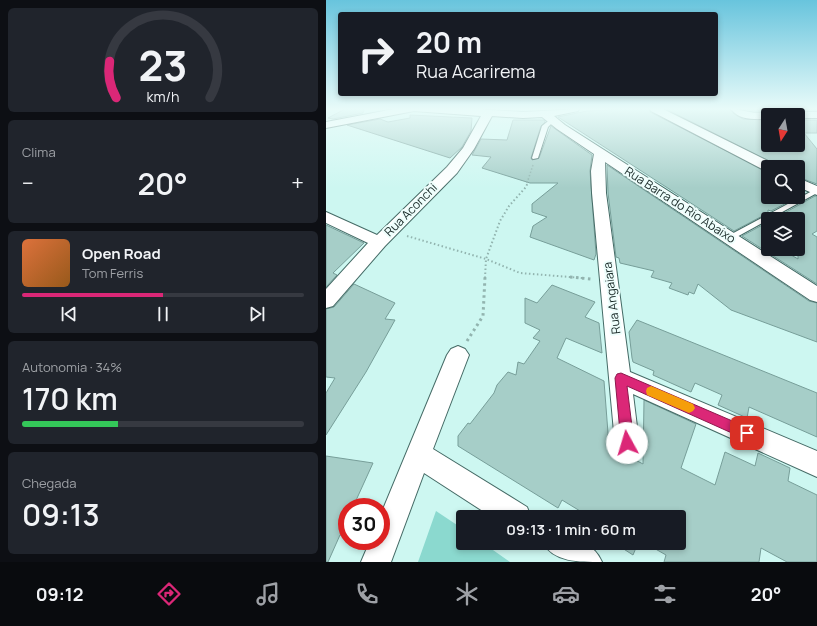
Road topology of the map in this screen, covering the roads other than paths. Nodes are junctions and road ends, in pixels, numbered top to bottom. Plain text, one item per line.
1 (476, 135) edge
2 (542, 135) edge
3 (575, 135) edge
4 (707, 135) edge
5 (600, 152) junction
6 (535, 158) road end
7 (761, 163) edge
8 (805, 185) edge
9 (817, 191) edge
10 (326, 217) edge
11 (384, 236) junction
12 (730, 238) junction
13 (817, 295) edge
14 (326, 300) edge
15 (458, 355) road end
16 (621, 378) junction
17 (627, 443) dead end
18 (420, 455) junction
19 (817, 464) edge
20 (506, 510) edge
21 (569, 550) edge
22 (376, 562) edge
23 (587, 562) edge

1 - 11 street, Rua Aconchi
2 - 6 lane
3 - 5 street, Rua Barra do Rio Abaixo
4 - 7 street
5 - 12 street, Rua Barra do Rio Abaixo
5 - 16 street, Rua Angaiara
8 - 9 street
9 - 12 lane
10 - 11 street
11 - 14 street, Rua Aconchi
12 - 13 street, Rua Barra do Rio Abaixo
15 - 18 street
16 - 17 street, Rua Angaiara
16 - 19 street
18 - 20 street
18 - 22 street
21 - 23 street

